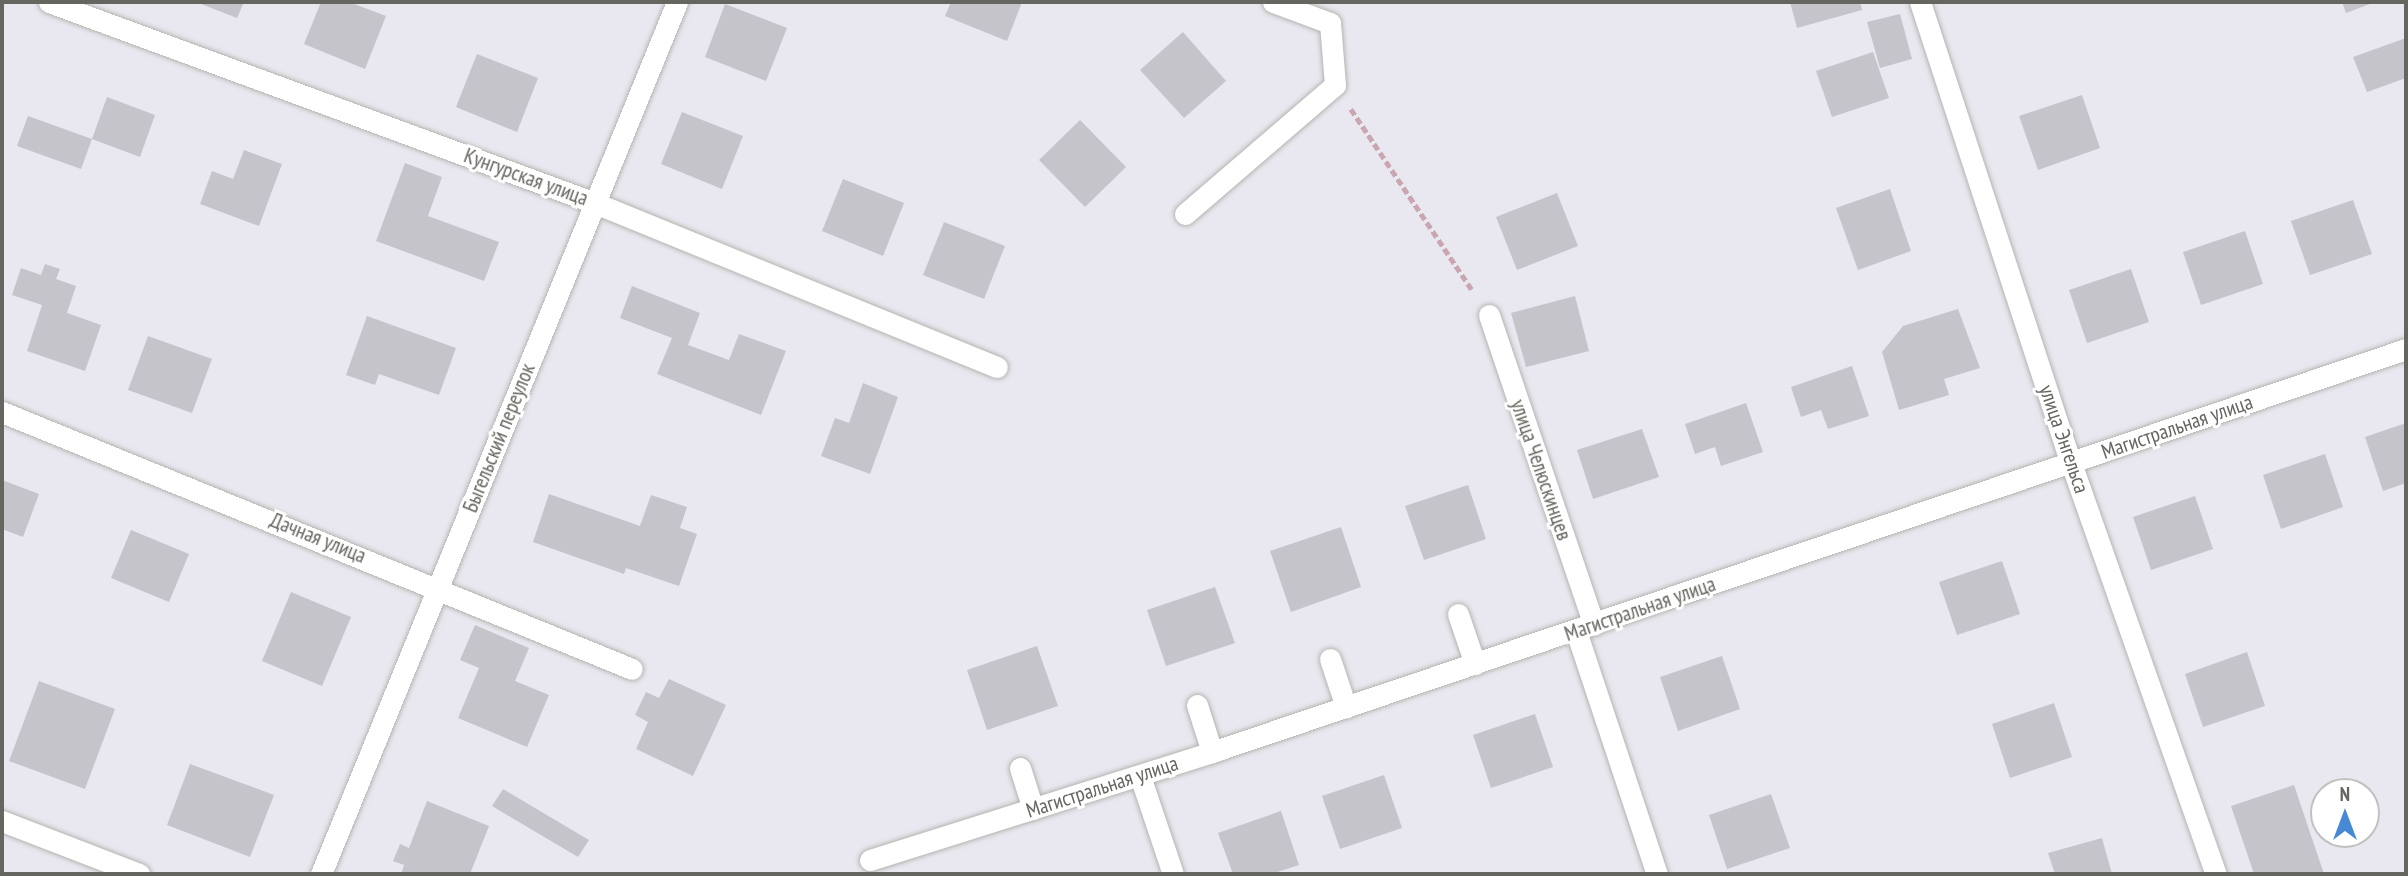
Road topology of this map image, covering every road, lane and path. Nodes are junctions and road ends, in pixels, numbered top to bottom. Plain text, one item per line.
1 (50, 2) edge
2 (677, 2) edge
3 (1273, 2) edge
4 (1920, 2) edge
5 (1335, 85) junction
6 (595, 203) junction
7 (1185, 214) dead end
8 (1489, 315) joint
9 (2406, 349) edge
10 (997, 367) dead end
11 (2, 412) edge
12 (2071, 463) junction
13 (439, 587) junction
14 (1458, 614) dead end
15 (1585, 628) junction
16 (1330, 659) dead end
17 (1475, 664) junction
18 (632, 669) dead end
19 (1197, 705) dead end
20 (1346, 707) junction
21 (1212, 752) junction
22 (1020, 768) dead end
23 (1140, 776) junction
24 (1033, 809) junction
25 (2, 821) edge
26 (870, 860) dead end
27 (139, 874) edge
28 (321, 874) edge
29 (1174, 874) edge
30 (1657, 874) edge
31 (2216, 874) edge

1 - 6 street, Кунгурская улица
2 - 6 street, Быгельский переулок
3 - 5 street
4 - 12 street, улица Энгельса
5 - 7 street
5 - 8 path
6 - 10 street, Кунгурская улица
6 - 13 street, Быгельский переулок
8 - 15 street, улица Челюскинцев
9 - 12 street, Магистральная улица
11 - 13 street, Дачная улица
12 - 15 street, Магистральная улица
12 - 31 street, улица Энгельса
13 - 18 street, Дачная улица
13 - 28 street, Быгельский переулок
14 - 17 street
15 - 17 street, Магистральная улица
15 - 30 street, улица Челюскинцев
16 - 20 street
17 - 20 street, Магистральная улица
19 - 21 street
20 - 21 street, Магистральная улица
21 - 23 street, Магистральная улица
22 - 24 street
23 - 24 street, Магистральная улица
23 - 29 street
24 - 26 street, Магистральная улица
25 - 27 street

